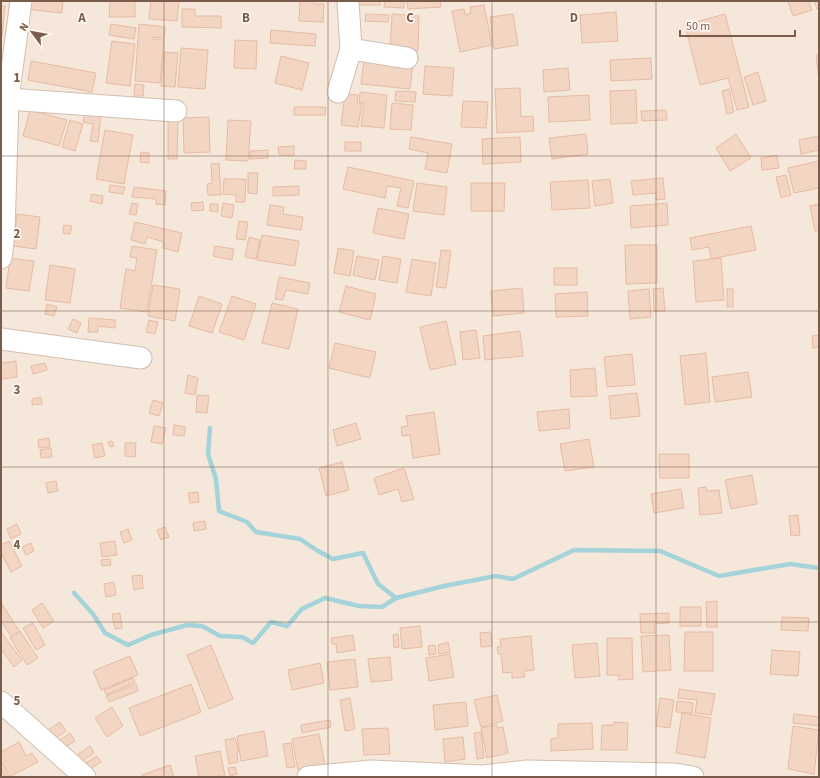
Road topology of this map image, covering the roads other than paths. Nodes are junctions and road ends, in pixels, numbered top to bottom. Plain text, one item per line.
1 (21, 1) edge
2 (348, 1) edge
3 (351, 49) junction
4 (407, 58) dead end
5 (338, 92) dead end
6 (8, 99) junction
7 (176, 111) dead end
8 (1, 258) edge
9 (1, 339) edge
10 (141, 358) dead end
11 (1, 702) edge
12 (527, 774) edge
13 (85, 777) edge
14 (308, 777) edge
15 (694, 777) edge

1 - 6 street
2 - 3 street
3 - 4 street
3 - 5 street
6 - 7 street
6 - 8 street
9 - 10 street
11 - 13 street
12 - 14 street
12 - 15 street

